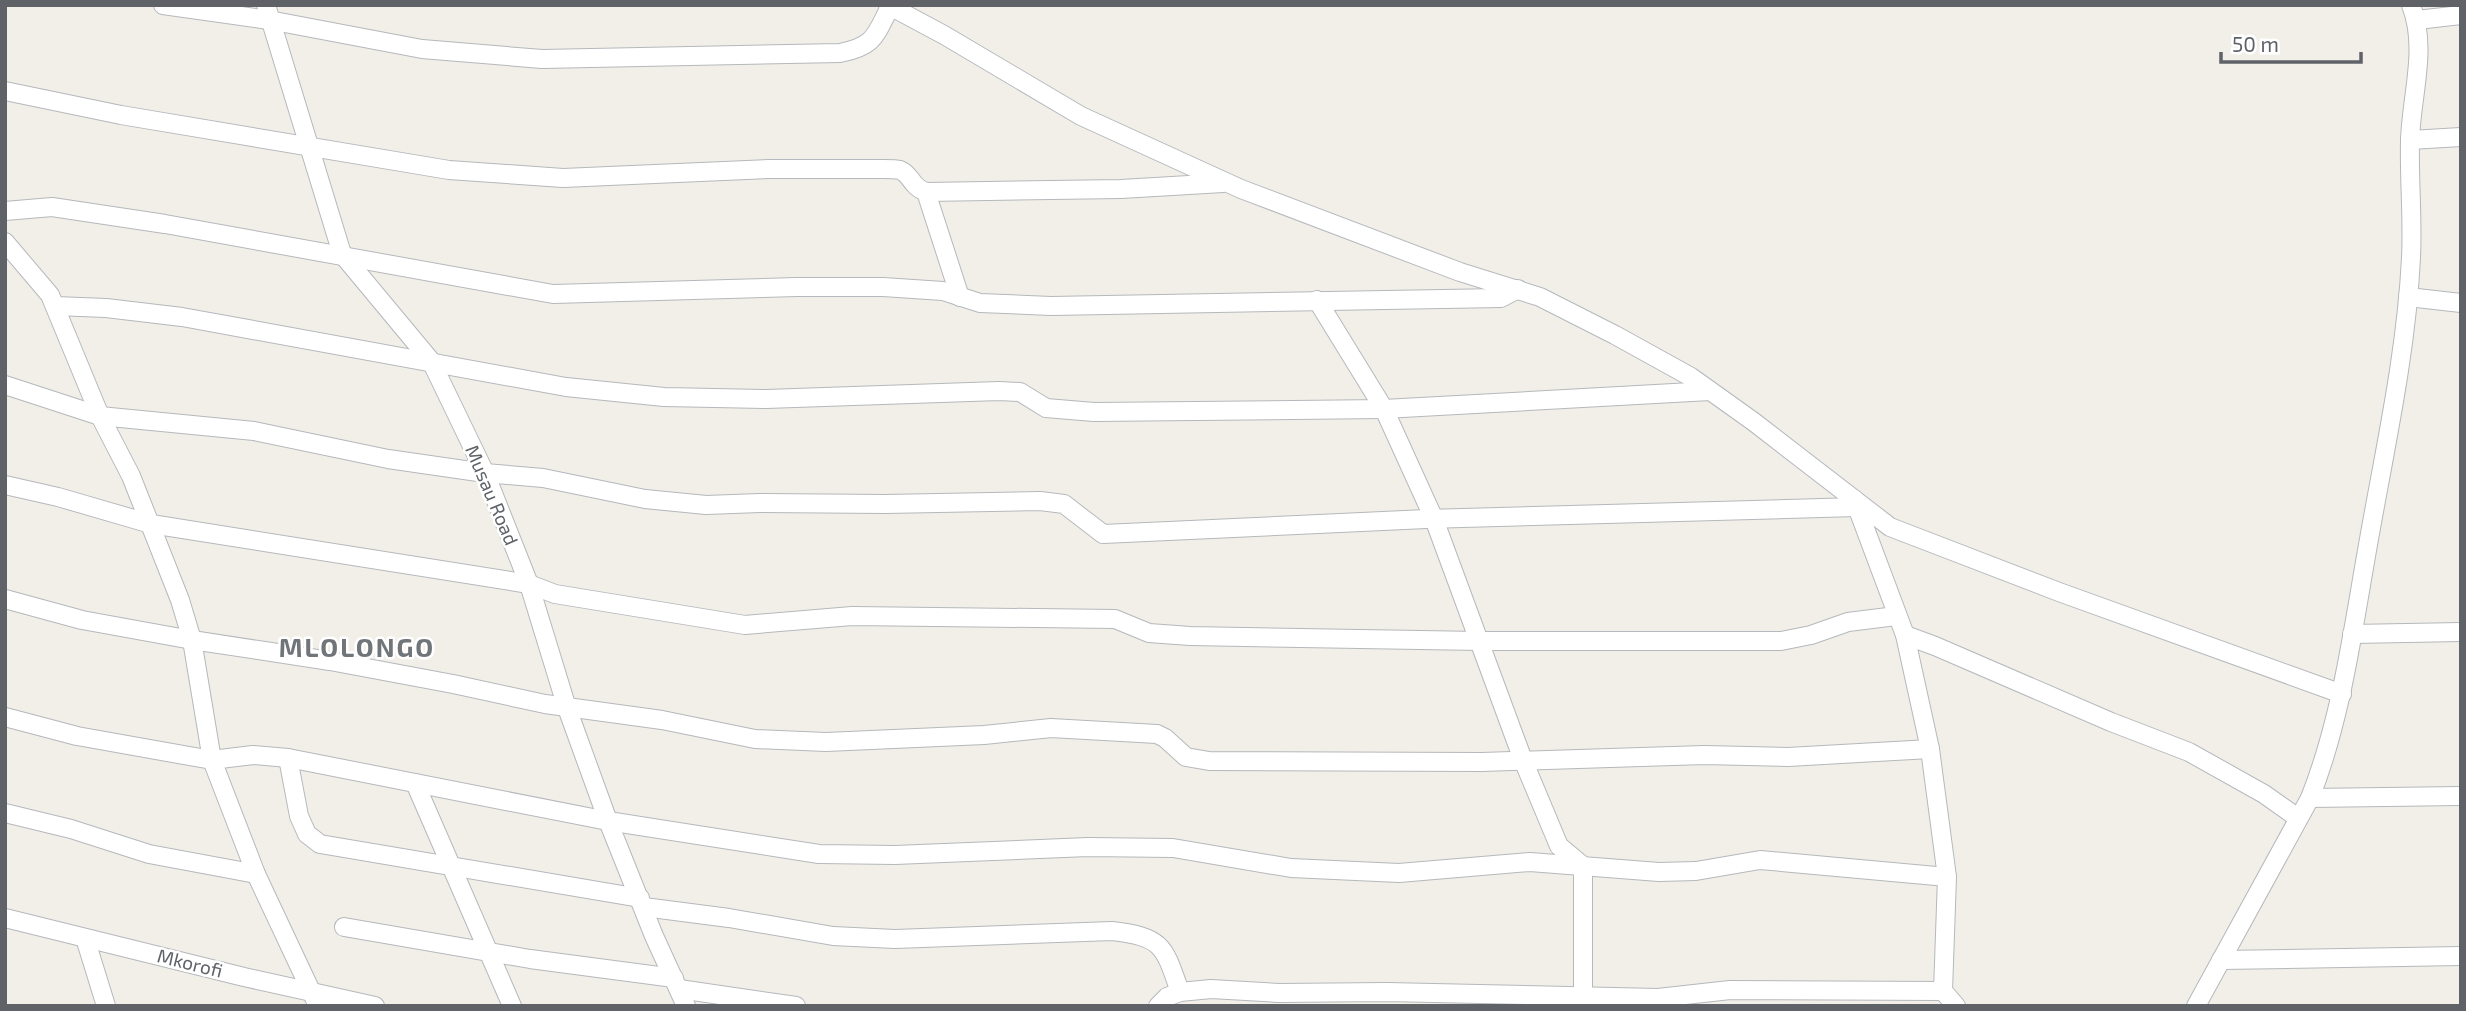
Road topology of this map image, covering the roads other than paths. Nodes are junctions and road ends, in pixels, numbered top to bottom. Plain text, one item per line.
1 (163, 5) edge
2 (890, 6) edge
3 (268, 13) edge
4 (2414, 13) edge
5 (2461, 15) edge
6 (5, 91) edge
7 (2461, 137) edge
8 (2410, 140) junction
9 (309, 148) junction
10 (1226, 182) junction
11 (926, 192) junction
12 (5, 211) edge
13 (5, 242) edge
14 (342, 254) junction
15 (14, 260) edge
16 (1518, 289) junction
17 (960, 297) junction
18 (2408, 297) junction
19 (1317, 300) junction
20 (2461, 303) edge
21 (55, 306) junction
22 (431, 361) junction
23 (5, 385) edge
24 (1710, 391) junction
25 (1384, 409) junction
26 (100, 416) junction
27 (485, 473) junction
28 (5, 485) edge
29 (1855, 503) junction
30 (1434, 519) junction
31 (151, 524) junction
32 (529, 584) junction
33 (5, 599) edge
34 (1896, 616) junction
35 (2461, 632) edge
36 (2353, 634) junction
37 (1905, 635) junction
38 (192, 640) junction
39 (1480, 641) junction
40 (2342, 694) junction
41 (567, 708) junction
42 (5, 717) edge
43 (1930, 749) junction
44 (288, 758) junction
45 (212, 760) junction
46 (1523, 761) junction
47 (415, 783) junction
48 (2461, 796) edge
49 (2310, 798) junction
50 (5, 813) edge
51 (2298, 818) junction
52 (608, 821) junction
53 (449, 866) junction
54 (1583, 866) junction
55 (256, 874) junction
56 (1947, 877) junction
57 (642, 903) junction
58 (5, 918) edge
59 (344, 927) dead end
60 (85, 938) junction
61 (486, 952) junction
62 (2461, 956) edge
63 (2221, 960) junction
64 (680, 991) edge
65 (1944, 991) junction
66 (1180, 992) junction
67 (1583, 997) junction
68 (315, 998) edge
69 (106, 1006) edge
70 (375, 1006) edge
71 (512, 1006) edge
72 (796, 1006) edge
73 (1158, 1006) edge
74 (1956, 1006) edge
75 (2196, 1006) edge

1 - 3 street
2 - 3 street
2 - 10 street
3 - 9 street, Musau Road
4 - 5 street
4 - 8 street
6 - 9 street
7 - 8 street
8 - 18 street
9 - 11 street
9 - 14 street, Musau Road
10 - 11 street
10 - 16 street
11 - 17 street
12 - 14 street
13 - 15 street
14 - 17 street
14 - 22 street, Musau Road
15 - 21 street
16 - 19 street
16 - 24 street
17 - 19 street
18 - 20 street
18 - 36 street
19 - 25 street
21 - 22 street
21 - 26 street
22 - 25 street
22 - 27 street, Musau Road
23 - 26 street
24 - 25 street
24 - 29 street
25 - 30 street
26 - 27 street
26 - 31 street
27 - 30 street
27 - 32 street, Musau Road
28 - 31 street
29 - 30 street
29 - 34 street
29 - 40 street
30 - 39 street
31 - 32 street
31 - 38 street
32 - 39 street
32 - 41 street, Musau Road
33 - 38 street
34 - 37 street
34 - 39 street
35 - 36 street
36 - 40 street
37 - 43 street
37 - 51 street
38 - 41 street
38 - 45 street
39 - 46 street
40 - 49 street
41 - 46 street
41 - 52 street, Musau Road
42 - 45 street
43 - 46 street
43 - 56 street
44 - 45 street
44 - 47 street
44 - 53 street
45 - 55 street
46 - 54 street
47 - 52 street
47 - 53 street
48 - 49 street
49 - 51 street
50 - 55 street
51 - 63 street
52 - 54 street
52 - 57 street, Musau Road
53 - 57 street
53 - 61 street
54 - 56 street
54 - 67 street
55 - 68 street
56 - 65 street
57 - 64 street, Musau Road
57 - 66 street
58 - 60 street, Mkorofi
59 - 61 street
60 - 68 street, Mkorofi
60 - 69 street
61 - 64 street
61 - 71 street
62 - 63 street
63 - 75 street
64 - 72 street
65 - 67 street
65 - 74 street
66 - 67 street
66 - 73 street
68 - 70 street, Mkorofi

